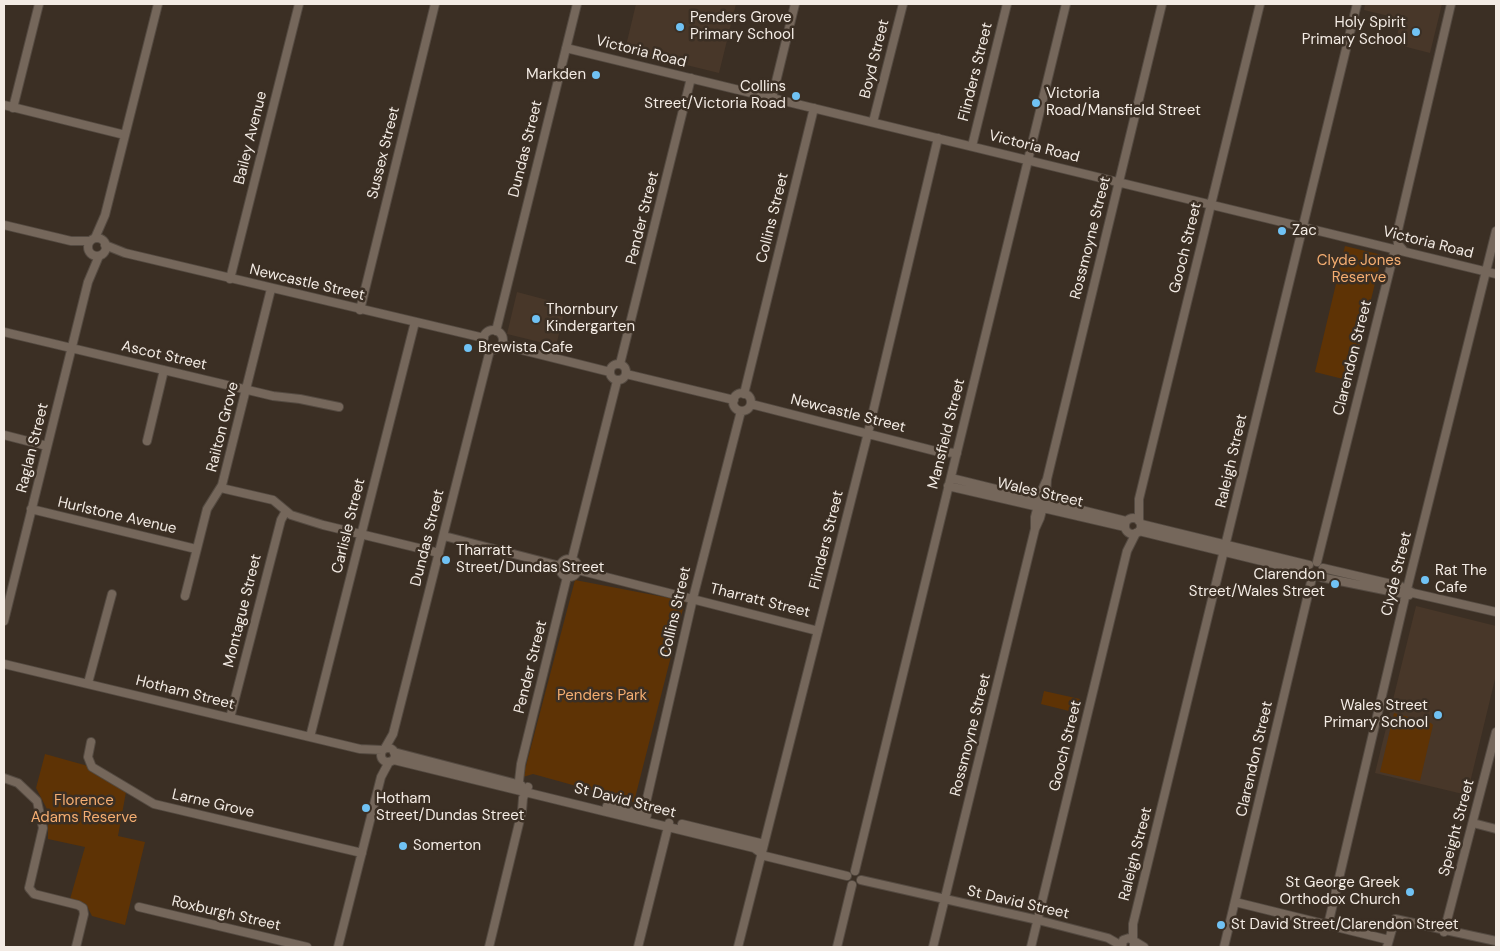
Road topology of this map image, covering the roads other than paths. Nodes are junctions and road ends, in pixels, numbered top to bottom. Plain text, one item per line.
1 (39, 4) edge
2 (158, 4) edge
3 (298, 4) edge
4 (435, 4) edge
5 (577, 4) edge
6 (795, 4) edge
7 (903, 4) edge
8 (1007, 4) edge
9 (1066, 4) edge
10 (1162, 4) edge
11 (1260, 4) edge
12 (1357, 4) edge
13 (1451, 4) edge
14 (566, 48) junction
15 (691, 78) junction
16 (772, 98) junction
17 (4, 105) edge
18 (13, 108) junction
19 (814, 108) junction
20 (873, 122) junction
21 (126, 135) junction
22 (938, 138) junction
23 (972, 146) junction
24 (1028, 160) junction
25 (1119, 182) junction
26 (1211, 204) junction
27 (4, 225) edge
28 (1302, 226) junction
29 (1496, 231) edge
30 (97, 247) junction
31 (1395, 249) junction
32 (1404, 251) junction
33 (1486, 272) junction
34 (1496, 274) edge
35 (230, 279) junction
36 (271, 289) junction
37 (360, 310) junction
38 (415, 322) junction
39 (496, 331) junction
40 (4, 332) edge
41 (484, 338) junction
42 (502, 345) junction
43 (72, 348) junction
44 (490, 350) junction
45 (620, 364) junction
46 (164, 370) junction
47 (610, 372) junction
48 (626, 374) junction
49 (617, 380) junction
50 (246, 390) junction
51 (744, 394) junction
52 (734, 400) junction
53 (751, 404) junction
54 (339, 407) dead end
55 (741, 411) junction
56 (868, 433) junction
57 (4, 436) edge
58 (146, 441) dead end
59 (47, 446) junction
60 (956, 456) junction
61 (949, 482) junction
62 (221, 488) junction
63 (1140, 499) junction
64 (1041, 504) junction
65 (31, 509) junction
66 (286, 511) junction
67 (1127, 524) junction
68 (1139, 527) junction
69 (361, 534) junction
70 (444, 536) junction
71 (1225, 548) junction
72 (196, 549) junction
73 (1127, 551) junction
74 (439, 553) junction
75 (572, 559) junction
76 (1320, 565) junction
77 (560, 566) junction
78 (578, 570) junction
79 (1312, 573) junction
80 (567, 577) junction
81 (1409, 593) junction
82 (112, 594) dead end
83 (185, 596) dead end
84 (693, 598) junction
85 (1496, 612) edge
86 (4, 621) edge
87 (818, 630) junction
88 (4, 664) edge
89 (88, 684) junction
90 (230, 718) junction
91 (1496, 732) edge
92 (310, 736) junction
93 (91, 742) dead end
94 (387, 755) junction
95 (4, 778) edge
96 (516, 785) junction
97 (528, 790) junction
98 (642, 817) junction
99 (1473, 823) junction
100 (669, 824) junction
101 (1496, 829) edge
102 (764, 844) junction
103 (762, 853) junction
104 (362, 854) junction
105 (855, 871) junction
106 (847, 876) junction
107 (861, 880) junction
108 (852, 885) junction
109 (945, 900) junction
110 (1235, 902) junction
111 (139, 907) dead end
112 (1038, 920) junction
113 (1328, 925) junction
114 (1444, 932) junction
115 (1496, 941) edge
116 (1487, 943) edge
117 (1127, 944) edge
118 (1388, 944) edge
119 (76, 947) edge
120 (307, 947) edge
121 (338, 947) edge
122 (489, 947) edge
123 (638, 947) edge
124 (738, 947) edge
125 (837, 947) edge
126 (933, 947) edge
127 (1032, 947) edge
128 (1144, 947) edge
129 (1224, 947) edge

1 - 18 street
2 - 21 street, Raglan Street
3 - 35 street, Bailey Avenue
4 - 37 street, Sussex Street
5 - 14 street, Dundas Street
6 - 16 street
7 - 20 street, Boyd Street
8 - 23 street, Flinders Street
9 - 24 street, Mansfield Street
10 - 25 street, Rossmoyne Street
11 - 26 street, Gooch Street
12 - 28 street, Raleigh Street
13 - 32 street
14 - 15 street, Victoria Road
14 - 39 street, Dundas Street
15 - 16 street, Victoria Road
15 - 45 street, Pender Street
16 - 19 street, Victoria Road
17 - 18 street
18 - 21 street
19 - 20 street, Victoria Road
19 - 51 street, Collins Street
20 - 22 street, Victoria Road
21 - 30 street, Raglan Street
22 - 23 street, Victoria Road
22 - 56 street, Flinders Street
23 - 24 street, Victoria Road
24 - 25 street, Victoria Road
24 - 60 street, Mansfield Street
25 - 26 street, Victoria Road
25 - 64 street, Rossmoyne Street
26 - 28 street, Victoria Road
26 - 63 street, Gooch Street
27 - 30 street, Newcastle Street
28 - 31 street, Victoria Road
28 - 71 street, Raleigh Street
29 - 33 street, Clyde Street
30 - 35 street, Newcastle Street
30 - 43 street, Raglan Street
31 - 32 street, Victoria Road
31 - 76 street, Clarendon Street
32 - 33 street, Victoria Road
33 - 34 street, Victoria Road
33 - 81 street, Clyde Street
35 - 36 street, Newcastle Street
36 - 37 street, Newcastle Street
36 - 50 street, Railton Grove
37 - 38 street, Newcastle Street
38 - 41 street, Newcastle Street
38 - 69 street, Carlisle Street
39 - 41 street
39 - 42 street
40 - 43 street, Ascot Street
41 - 44 street
42 - 44 street
42 - 47 street
43 - 46 street, Ascot Street
43 - 59 street, Raglan Street
44 - 70 street, Dundas Street
45 - 47 street
45 - 48 street
46 - 50 street, Ascot Street
46 - 58 street
47 - 49 street
48 - 49 street
48 - 52 street
49 - 75 street
50 - 54 street, Ascot Street
50 - 62 street, Railton Grove
51 - 52 street
51 - 53 street
52 - 55 street
53 - 55 street
53 - 56 street, Newcastle Street
55 - 84 street, Collins Street
56 - 60 street, Newcastle Street
56 - 87 street, Flinders Street
57 - 59 street
59 - 65 street, Raglan Street
60 - 61 street, Mansfield Street
61 - 64 street, Wales Street
61 - 105 street, Mansfield Street
62 - 66 street
62 - 72 street, Railton Grove
63 - 67 street, Gooch Street
63 - 68 street, Gooch Street
64 - 67 street, Wales Street
64 - 109 street, Rossmoyne Street
65 - 72 street, Hurlstone Avenue
65 - 86 street, Raglan Street
66 - 69 street
66 - 90 street, Montague Street
67 - 68 street
67 - 68 street
67 - 73 street, Gooch Street
68 - 71 street
68 - 73 street, Gooch Street
69 - 74 street
69 - 92 street, Carlisle Street
70 - 74 street, Dundas Street
70 - 77 street
71 - 79 street
71 - 117 street, Raleigh Street
72 - 83 street, Railton Grove
73 - 112 street, Gooch Street
74 - 94 street, Dundas Street
75 - 77 street
75 - 78 street
76 - 79 street
76 - 79 street, Clarendon Street
76 - 81 street
77 - 80 street
78 - 80 street
78 - 84 street, Tharratt Street
79 - 81 street
79 - 110 street, Clarendon Street
80 - 96 street, Pender Street
81 - 85 street
81 - 113 street, Clyde Street
82 - 89 street
84 - 87 street, Tharratt Street
84 - 98 street, Collins Street
87 - 102 street, Flinders Street
88 - 89 street, Hotham Street
89 - 90 street, Hotham Street
90 - 92 street, Hotham Street
91 - 99 street, Speight Street
92 - 94 street, Hotham Street
93 - 104 street, Larne Grove
94 - 96 street, St David Street
94 - 104 street, Dundas Street
95 - 119 street
96 - 97 street, St David Street
97 - 98 street, St David Street
97 - 122 street
98 - 100 street, St David Street
99 - 101 street
99 - 114 street, Speight Street
100 - 102 street, St David Street
100 - 103 street, St David Street
100 - 123 street
102 - 103 street, Flinders Street
103 - 106 street, St David Street
103 - 124 street, Flinders Street
104 - 121 street, Dundas Street
105 - 106 street
105 - 107 street
106 - 108 street
107 - 108 street
107 - 109 street, St David Street
108 - 125 street
109 - 112 street, St David Street
109 - 126 street, Rossmoyne Street
110 - 113 street
110 - 129 street, Clarendon Street
111 - 120 street, Roxburgh Street
112 - 117 street, St David Street
112 - 127 street, Gooch Street
113 - 118 street
114 - 116 street
114 - 118 street
115 - 116 street
117 - 128 street

